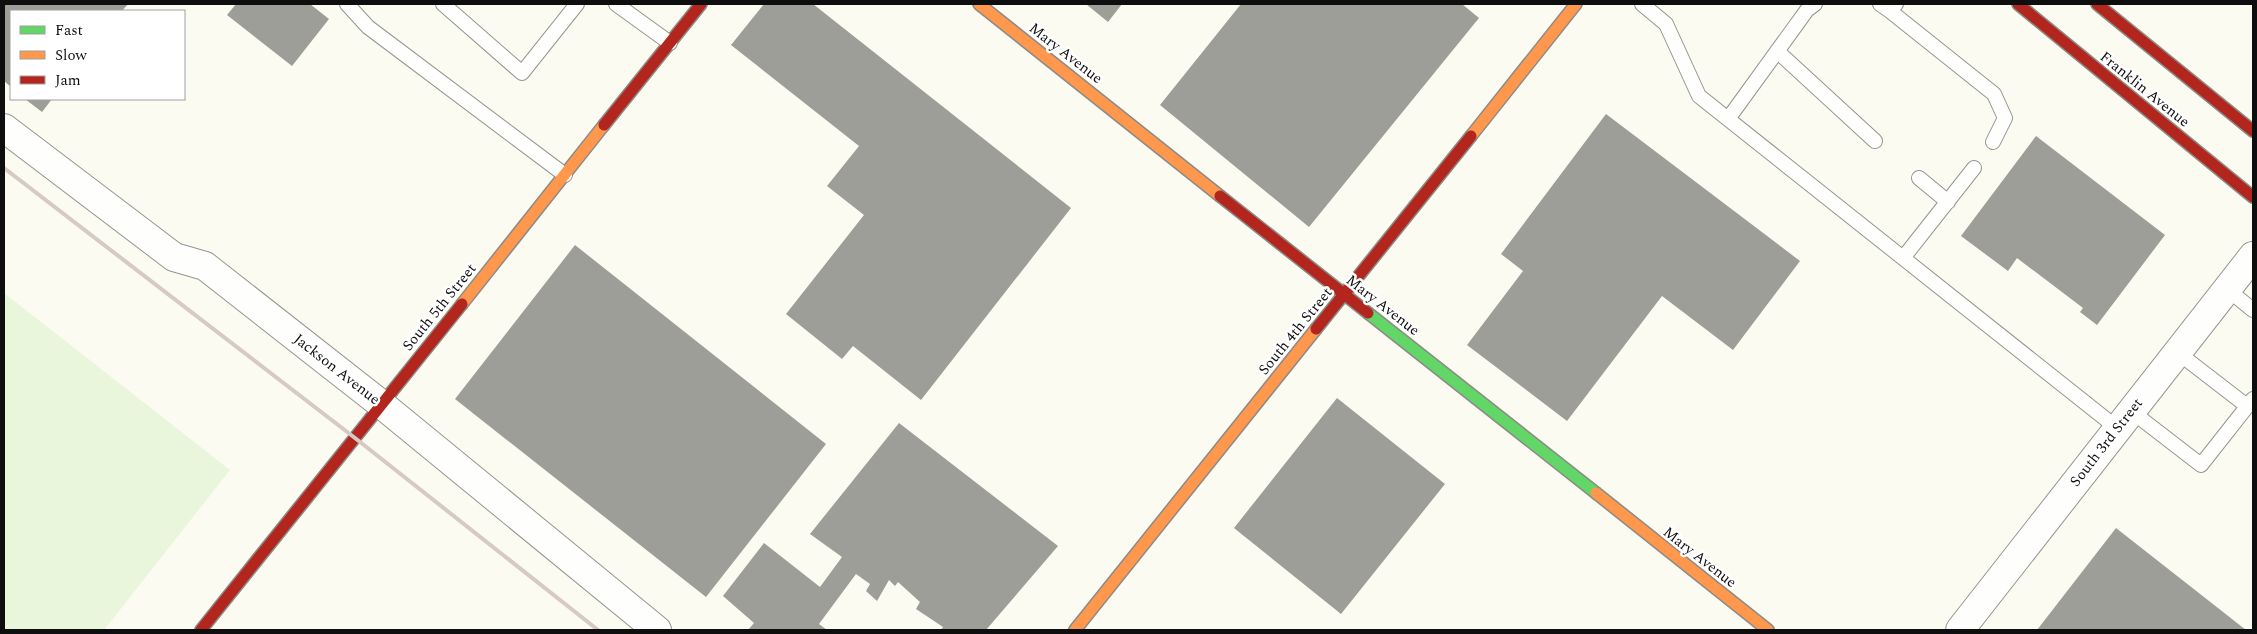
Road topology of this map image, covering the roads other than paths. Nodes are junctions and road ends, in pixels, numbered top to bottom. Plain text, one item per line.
1 (347, 4) edge
2 (443, 4) edge
3 (577, 4) edge
4 (616, 4) edge
5 (702, 4) edge
6 (979, 4) edge
7 (1576, 4) edge
8 (1642, 4) edge
9 (1814, 4) edge
10 (2097, 4) edge
11 (1889, 6) edge
12 (2026, 6) edge
13 (670, 43) junction
14 (1777, 51) junction
15 (1728, 119) junction
16 (4, 128) edge
17 (2253, 131) edge
18 (1875, 141) dead end
19 (1993, 142) dead end
20 (1974, 168) dead end
21 (565, 175) junction
22 (1919, 178) dead end
23 (2253, 197) edge
24 (1948, 202) junction
25 (2253, 256) edge
26 (1903, 258) junction
27 (2227, 289) junction
28 (1345, 293) junction
29 (2253, 310) edge
30 (2177, 352) junction
31 (2250, 403) edge
32 (381, 404) junction
33 (2124, 419) junction
34 (201, 630) edge
35 (657, 630) edge
36 (1075, 630) edge
37 (1768, 630) edge
38 (1960, 630) edge

1 - 21 lane
2 - 3 lane
4 - 13 lane
5 - 13 street, South 5th Street
6 - 28 street, Mary Avenue
7 - 28 street, South 4th Street
8 - 15 lane
9 - 14 lane
10 - 17 street
11 - 19 lane
12 - 23 street, Franklin Avenue
13 - 21 street, South 5th Street
14 - 15 lane
14 - 18 lane
15 - 26 lane
16 - 32 street, Jackson Avenue
20 - 24 lane
21 - 32 street, South 5th Street
22 - 24 lane
24 - 26 lane
25 - 27 street, South 3rd Street
26 - 33 lane
27 - 29 lane
27 - 30 street, South 3rd Street
28 - 36 street, South 4th Street
28 - 37 street, Mary Avenue
30 - 31 lane
30 - 33 street, South 3rd Street
31 - 33 lane
32 - 34 street, South 5th Street
32 - 35 street, Jackson Avenue
33 - 38 street, South 3rd Street

